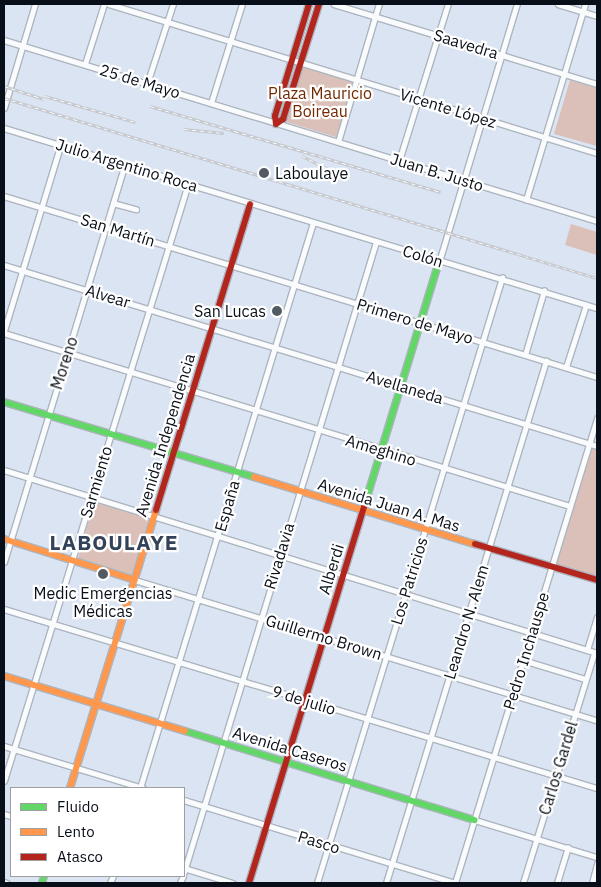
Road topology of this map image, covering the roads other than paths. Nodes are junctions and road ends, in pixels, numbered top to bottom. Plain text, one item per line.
1 (36, 4) edge
2 (104, 4) edge
3 (109, 4) edge
4 (173, 4) edge
5 (242, 4) edge
6 (309, 4) edge
7 (319, 4) edge
8 (334, 4) edge
9 (379, 4) edge
10 (448, 4) edge
11 (517, 4) edge
12 (558, 4) edge
13 (585, 4) edge
14 (583, 11) junction
15 (375, 16) junction
16 (597, 16) edge
17 (167, 22) junction
18 (438, 36) junction
19 (4, 40) edge
20 (230, 41) junction
21 (22, 45) junction
22 (500, 56) junction
23 (292, 60) junction
24 (300, 63) junction
25 (85, 64) junction
26 (564, 74) junction
27 (356, 80) junction
28 (597, 82) edge
29 (147, 84) junction
30 (420, 100) junction
31 (212, 104) junction
32 (4, 108) edge
33 (481, 118) junction
34 (276, 124) junction
35 (4, 128) edge
36 (546, 136) junction
37 (338, 142) junction
38 (61, 145) junction
39 (597, 153) edge
40 (399, 161) junction
41 (125, 164) junction
42 (463, 180) junction
43 (188, 184) junction
44 (4, 196) edge
45 (526, 200) junction
46 (113, 203) junction
47 (250, 204) junction
48 (42, 208) junction
49 (136, 209) dead end
50 (597, 221) edge
51 (314, 223) junction
52 (106, 227) junction
53 (376, 242) junction
54 (169, 246) junction
55 (439, 262) junction
56 (232, 264) junction
57 (4, 265) edge
58 (24, 271) junction
59 (502, 278) junction
60 (294, 285) junction
61 (87, 290) junction
62 (544, 291) junction
63 (356, 304) junction
64 (586, 305) junction
65 (150, 308) junction
66 (597, 308) edge
67 (420, 324) junction
68 (212, 328) junction
69 (4, 333) edge
70 (482, 342) junction
71 (275, 348) junction
72 (68, 352) junction
73 (526, 355) junction
74 (546, 361) junction
75 (337, 367) junction
76 (566, 367) junction
77 (131, 373) junction
78 (597, 377) edge
79 (402, 386) junction
80 (193, 392) junction
81 (4, 402) edge
82 (463, 405) junction
83 (256, 411) junction
84 (47, 416) junction
85 (597, 418) edge
86 (527, 425) junction
87 (317, 430) junction
88 (110, 435) junction
89 (590, 443) junction
90 (597, 446) edge
91 (382, 450) junction
92 (174, 454) junction
93 (444, 468) junction
94 (4, 470) edge
95 (236, 473) junction
96 (29, 478) junction
97 (508, 487) junction
98 (298, 492) junction
99 (92, 497) junction
100 (570, 506) junction
101 (363, 512) junction
102 (155, 516) junction
103 (425, 530) junction
104 (218, 536) junction
105 (7, 540) edge
106 (489, 548) junction
107 (279, 555) junction
108 (72, 561) junction
109 (4, 562) edge
110 (552, 566) junction
111 (344, 575) junction
112 (135, 580) junction
113 (597, 580) edge
114 (406, 593) junction
115 (198, 598) junction
116 (4, 609) edge
117 (469, 614) junction
118 (597, 617) edge
119 (260, 618) junction
120 (52, 624) junction
121 (532, 634) junction
122 (325, 637) junction
123 (115, 643) junction
124 (587, 650) junction
125 (595, 653) edge
126 (386, 656) junction
127 (524, 660) junction
128 (178, 661) junction
129 (450, 675) junction
130 (4, 676) edge
131 (585, 679) junction
132 (242, 680) junction
133 (33, 685) junction
134 (513, 694) junction
135 (305, 700) junction
136 (97, 704) junction
137 (575, 713) junction
138 (367, 719) junction
139 (597, 720) edge
140 (160, 724) junction
141 (431, 739) junction
142 (224, 743) junction
143 (4, 746) edge
144 (13, 749) junction
145 (494, 758) junction
146 (286, 762) junction
147 (76, 768) junction
148 (556, 776) junction
149 (4, 781) edge
150 (348, 782) junction
151 (70, 787) edge
152 (138, 787) edge
153 (141, 787) edge
154 (597, 788) edge
155 (185, 800) edge
156 (412, 801) junction
157 (204, 806) junction
158 (475, 820) junction
159 (266, 826) junction
160 (537, 838) junction
161 (328, 845) junction
162 (568, 848) junction
163 (597, 857) edge
164 (392, 864) junction
165 (597, 864) edge
166 (185, 866) edge
167 (185, 869) edge
168 (232, 883) edge
169 (249, 883) edge
170 (317, 883) edge
171 (386, 883) edge
172 (455, 883) edge
173 (523, 883) edge
174 (557, 883) edge
175 (592, 883) edge

1 - 21 street
2 - 25 street
3 - 17 street, Vicente López
4 - 17 street
5 - 20 street
6 - 23 main road
7 - 24 main road
8 - 15 street, Saavedra
9 - 15 street
10 - 18 street
11 - 22 street
12 - 14 street
13 - 14 street
14 - 16 street
14 - 26 street
15 - 18 street, Saavedra
15 - 27 street
17 - 20 street, Vicente López
17 - 29 street
18 - 22 street, Saavedra
18 - 30 street
19 - 21 street, 25 de Mayo
20 - 23 street, Vicente López
20 - 31 street
21 - 25 street, 25 de Mayo
21 - 32 street
22 - 26 street, Saavedra
22 - 33 street
23 - 24 street, Vicente López
23 - 34 main road
24 - 27 street, Vicente López
24 - 34 main road
25 - 29 street, 25 de Mayo
26 - 28 street, Saavedra
26 - 36 street
27 - 30 street, Vicente López
27 - 37 street
29 - 31 street, 25 de Mayo
30 - 33 street, Vicente López
30 - 40 street
31 - 34 street, 25 de Mayo
33 - 36 street, Vicente López
33 - 42 street
34 - 37 street, Juan B. Justo
35 - 38 street, Julio Argentino Roca
36 - 39 street, Vicente López
36 - 45 street
37 - 40 street, Juan B. Justo
38 - 41 street, Julio Argentino Roca
38 - 48 street
40 - 42 street, Juan B. Justo
41 - 43 street, Julio Argentino Roca
41 - 46 street, Moreno
42 - 45 street, Juan B. Justo
42 - 55 street
43 - 47 street, Julio Argentino Roca
43 - 54 street, Sarmiento
44 - 48 street, San Martín
45 - 50 street, Juan B. Justo
46 - 49 street
46 - 52 street, Moreno
47 - 51 street, Colón
47 - 56 main road, Avenida Independencia
48 - 52 street, San Martín
48 - 58 street
51 - 53 street, Colón
51 - 60 street, España
52 - 54 street, San Martín
52 - 61 street, Moreno
53 - 55 street, Colón
53 - 63 street, Rivadavia
54 - 56 street, San Martín
54 - 65 street, Sarmiento
55 - 59 street, Colón
55 - 67 main road, Alberdi
56 - 60 street, Primero de Mayo
56 - 68 main road, Avenida Independencia
57 - 58 street, Alvear
58 - 61 street, Alvear
58 - 69 street
59 - 62 street, Colón
59 - 70 street, Los Patricios
60 - 63 street, Primero de Mayo
60 - 71 street, España
61 - 65 street, Alvear
61 - 72 street, Moreno
62 - 64 street, Colón
62 - 73 street
63 - 67 street, Primero de Mayo
63 - 75 street, Rivadavia
64 - 66 street, Colón
64 - 76 street
65 - 68 street, Alvear
65 - 77 street, Sarmiento
67 - 70 street, Primero de Mayo
67 - 79 main road, Alberdi
68 - 71 street, Avellaneda
68 - 80 main road, Avenida Independencia
69 - 72 street, Ameghino
70 - 73 street, Primero de Mayo
70 - 82 street, Los Patricios
71 - 75 street, Avellaneda
71 - 83 street, España
72 - 77 street, Ameghino
72 - 84 street, Moreno
73 - 74 street, Primero de Mayo
74 - 76 street, Primero de Mayo
74 - 86 street, Leandro N. Alem
75 - 79 street, Avellaneda
75 - 87 street, Rivadavia
76 - 78 street, Primero de Mayo
77 - 80 street, Ameghino
77 - 88 street, Sarmiento
79 - 82 street, Avellaneda
79 - 91 main road, Alberdi
80 - 83 street, Ameghino
80 - 92 main road, Avenida Independencia
81 - 84 main road, Avenida Juan A. Mas
82 - 86 street, Avellaneda
82 - 93 street, Los Patricios
83 - 87 street, Ameghino
83 - 95 street, España
84 - 88 main road, Avenida Juan A. Mas
84 - 96 street, Moreno
85 - 89 street, Pedro Inchauspe
86 - 89 street, Avellaneda
86 - 97 street, Leandro N. Alem
87 - 91 street, Ameghino
87 - 98 street, Rivadavia
88 - 92 main road, Avenida Juan A. Mas
88 - 99 street, Sarmiento
89 - 90 street, Avellaneda
89 - 100 street, Pedro Inchauspe
91 - 93 street, Ameghino
91 - 101 main road, Alberdi
92 - 95 main road, Avenida Juan A. Mas
92 - 102 main road, Avenida Independencia
93 - 97 street, Ameghino
93 - 103 street, Los Patricios
94 - 96 street
95 - 98 main road, Avenida Juan A. Mas
95 - 104 street, España
96 - 99 street
96 - 105 street, Moreno
97 - 100 street, Ameghino
97 - 106 street, Leandro N. Alem
98 - 101 main road, Avenida Juan A. Mas
98 - 107 street, Rivadavia
99 - 102 street
99 - 108 street, Sarmiento
100 - 110 street, Pedro Inchauspe
101 - 103 main road, Avenida Juan A. Mas
101 - 111 main road, Alberdi
102 - 104 street
102 - 112 main road, Avenida Independencia
103 - 106 main road, Avenida Juan A. Mas
103 - 114 street, Los Patricios
104 - 107 street
104 - 115 street, España
105 - 108 main road
105 - 109 street, Moreno
106 - 110 main road, Avenida Juan A. Mas
106 - 117 street, Leandro N. Alem
107 - 111 street
107 - 119 street, Rivadavia
108 - 112 main road
108 - 120 street, Sarmiento
110 - 113 main road, Avenida Juan A. Mas
110 - 121 street, Pedro Inchauspe
111 - 114 street
111 - 122 main road, Alberdi
112 - 115 street, Guillermo Brown
112 - 123 main road, Avenida Independencia
114 - 117 street
114 - 126 street, Los Patricios
115 - 119 street, Guillermo Brown
115 - 128 street, España
116 - 120 street, 9 de julio
117 - 121 street
117 - 129 street, Leandro N. Alem
118 - 124 street
119 - 122 street, Guillermo Brown
119 - 132 street, Rivadavia
120 - 123 street, 9 de julio
120 - 133 street, Sarmiento
121 - 124 street
121 - 127 street, Pedro Inchauspe
122 - 126 street, Guillermo Brown
122 - 135 main road, Alberdi
123 - 128 street, 9 de julio
123 - 136 main road, Avenida Independencia
124 - 125 street
125 - 131 street, Carlos Gardel
126 - 129 street, Guillermo Brown
126 - 138 street, Los Patricios
127 - 131 street
127 - 134 street, Pedro Inchauspe
128 - 132 street, 9 de julio
128 - 140 street, España
129 - 134 street, Guillermo Brown
129 - 141 street, Leandro N. Alem
130 - 133 main road, Avenida Caseros
131 - 137 street, Carlos Gardel
132 - 135 street, 9 de julio
132 - 142 street, Rivadavia
133 - 136 main road, Avenida Caseros
133 - 144 street, Sarmiento
134 - 137 street, Guillermo Brown
134 - 145 street, Pedro Inchauspe
135 - 138 street, 9 de julio
135 - 146 main road, Alberdi
136 - 140 main road, Avenida Caseros
136 - 147 main road, Avenida Independencia
137 - 139 street, Guillermo Brown
137 - 148 street, Carlos Gardel
138 - 141 street, 9 de julio
138 - 150 street, Los Patricios
140 - 142 main road, Avenida Caseros
140 - 153 street, España
141 - 145 street, 9 de julio
141 - 156 street, Leandro N. Alem
142 - 146 main road, Avenida Caseros
142 - 157 street, Rivadavia
143 - 144 street
144 - 147 street
144 - 149 street, Sarmiento
145 - 148 street, 9 de julio
145 - 158 street, Pedro Inchauspe
146 - 150 main road, Avenida Caseros
146 - 159 main road, Alberdi
147 - 151 main road, Avenida Independencia
147 - 152 street
148 - 154 street, 9 de julio
148 - 160 street, Carlos Gardel
150 - 156 main road, Avenida Caseros
150 - 161 street, Los Patricios
155 - 157 street, Pasco
156 - 158 main road, Avenida Caseros
156 - 164 street, Leandro N. Alem
157 - 159 street, Pasco
157 - 166 street, Rivadavia
158 - 160 street
158 - 172 street, Pedro Inchauspe
159 - 161 street, Pasco
159 - 169 main road, Alberdi
160 - 162 street
160 - 173 street, Carlos Gardel
161 - 164 street, Pasco
161 - 170 street, Los Patricios
162 - 163 street
162 - 174 street
164 - 171 street, Leandro N. Alem
164 - 172 street, Pasco
165 - 175 street
167 - 168 street

